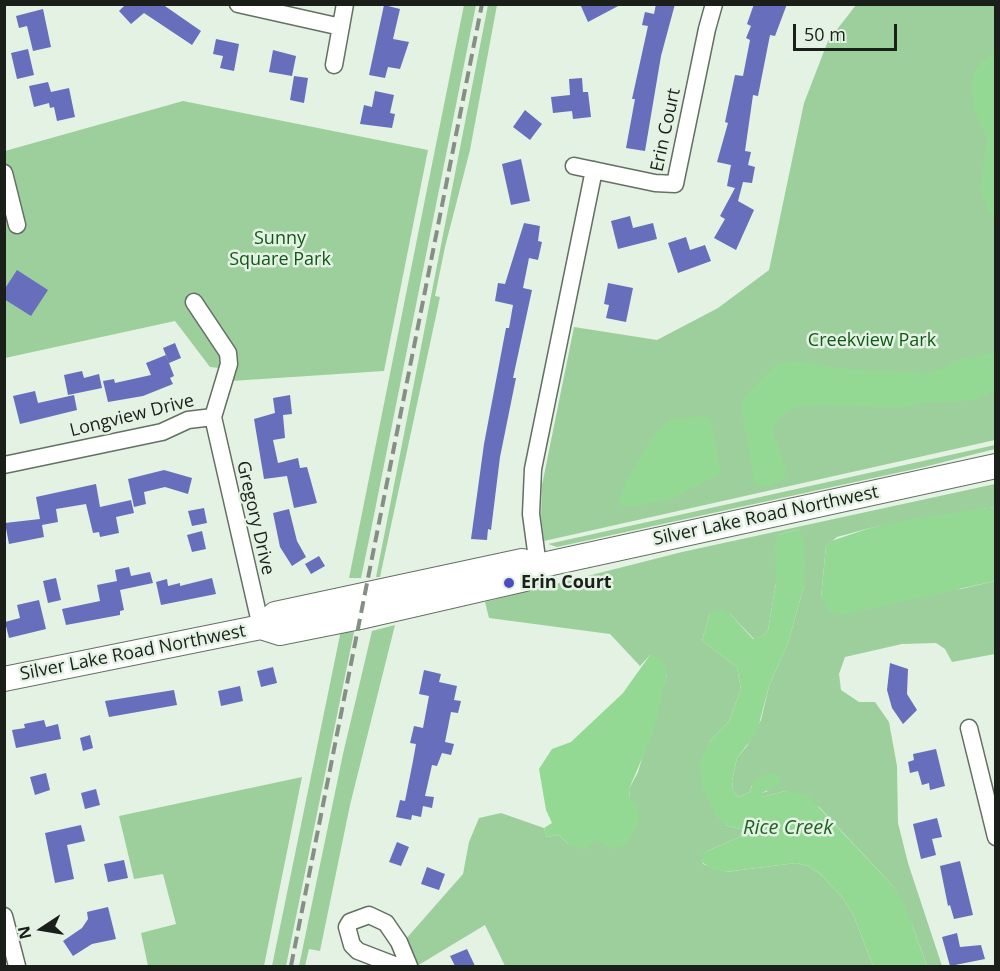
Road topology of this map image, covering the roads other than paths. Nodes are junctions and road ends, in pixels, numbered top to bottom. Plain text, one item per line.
1 (238, 4) edge
2 (345, 4) edge
3 (714, 4) edge
4 (341, 27) junction
5 (334, 64) dead end
6 (574, 166) dead end
7 (594, 170) junction
8 (4, 174) edge
9 (17, 225) dead end
10 (194, 302) dead end
11 (213, 417) junction
12 (4, 465) edge
13 (996, 466) edge
14 (537, 566) junction
15 (261, 627) junction
16 (4, 679) edge
17 (969, 728) dead end
18 (990, 795) edge
19 (996, 837) edge
20 (4, 916) edge
21 (17, 966) edge
22 (397, 966) edge
23 (409, 966) edge

1 - 4 street
2 - 4 street
3 - 7 street, Erin Court
4 - 5 street
6 - 7 street, Erin Court
7 - 14 street
8 - 9 street
10 - 11 street, Longview Drive
11 - 12 street, Longview Drive
11 - 15 street, Gregory Drive
13 - 14 main road, Silver Lake Road Northwest
14 - 15 main road, Silver Lake Road Northwest
15 - 16 main road, Silver Lake Road Northwest
17 - 18 street
18 - 19 street
20 - 21 street
22 - 23 street

